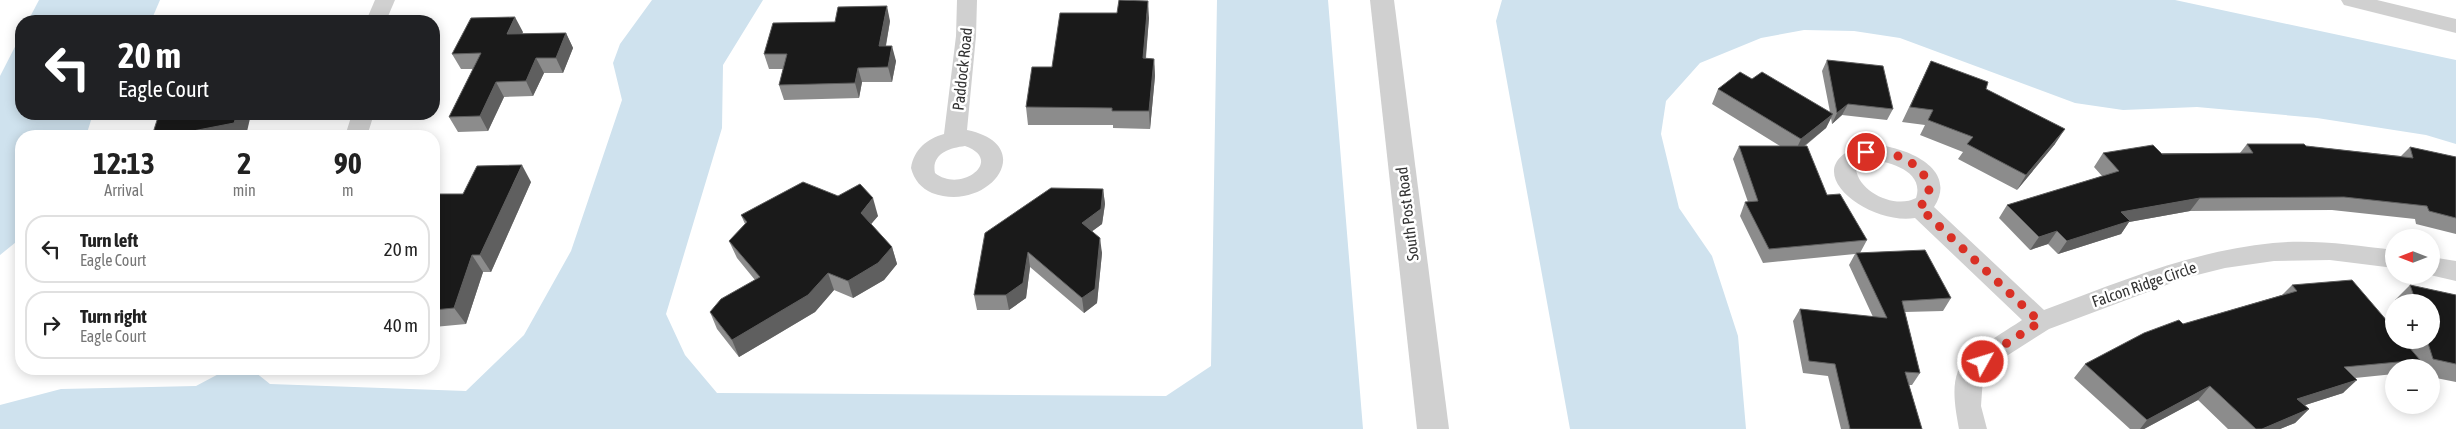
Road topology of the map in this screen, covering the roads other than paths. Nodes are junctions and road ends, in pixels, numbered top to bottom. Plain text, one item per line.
1 (385, 0) edge
2 (967, 0) edge
3 (1382, 0) edge
4 (2351, 0) edge
5 (379, 15) edge
6 (2456, 26) edge
7 (955, 139) dead end
8 (1919, 207) dead end
9 (2385, 258) edge
10 (2440, 268) edge
11 (2456, 271) edge
12 (2040, 322) junction
13 (1433, 429) edge
14 (1974, 429) edge

1 - 5 street
2 - 7 street, Paddock Road
3 - 13 street, South Post Road
4 - 6 street
8 - 12 street
9 - 12 street, Falcon Ridge Circle
10 - 11 street
12 - 14 street, Falcon Ridge Circle

